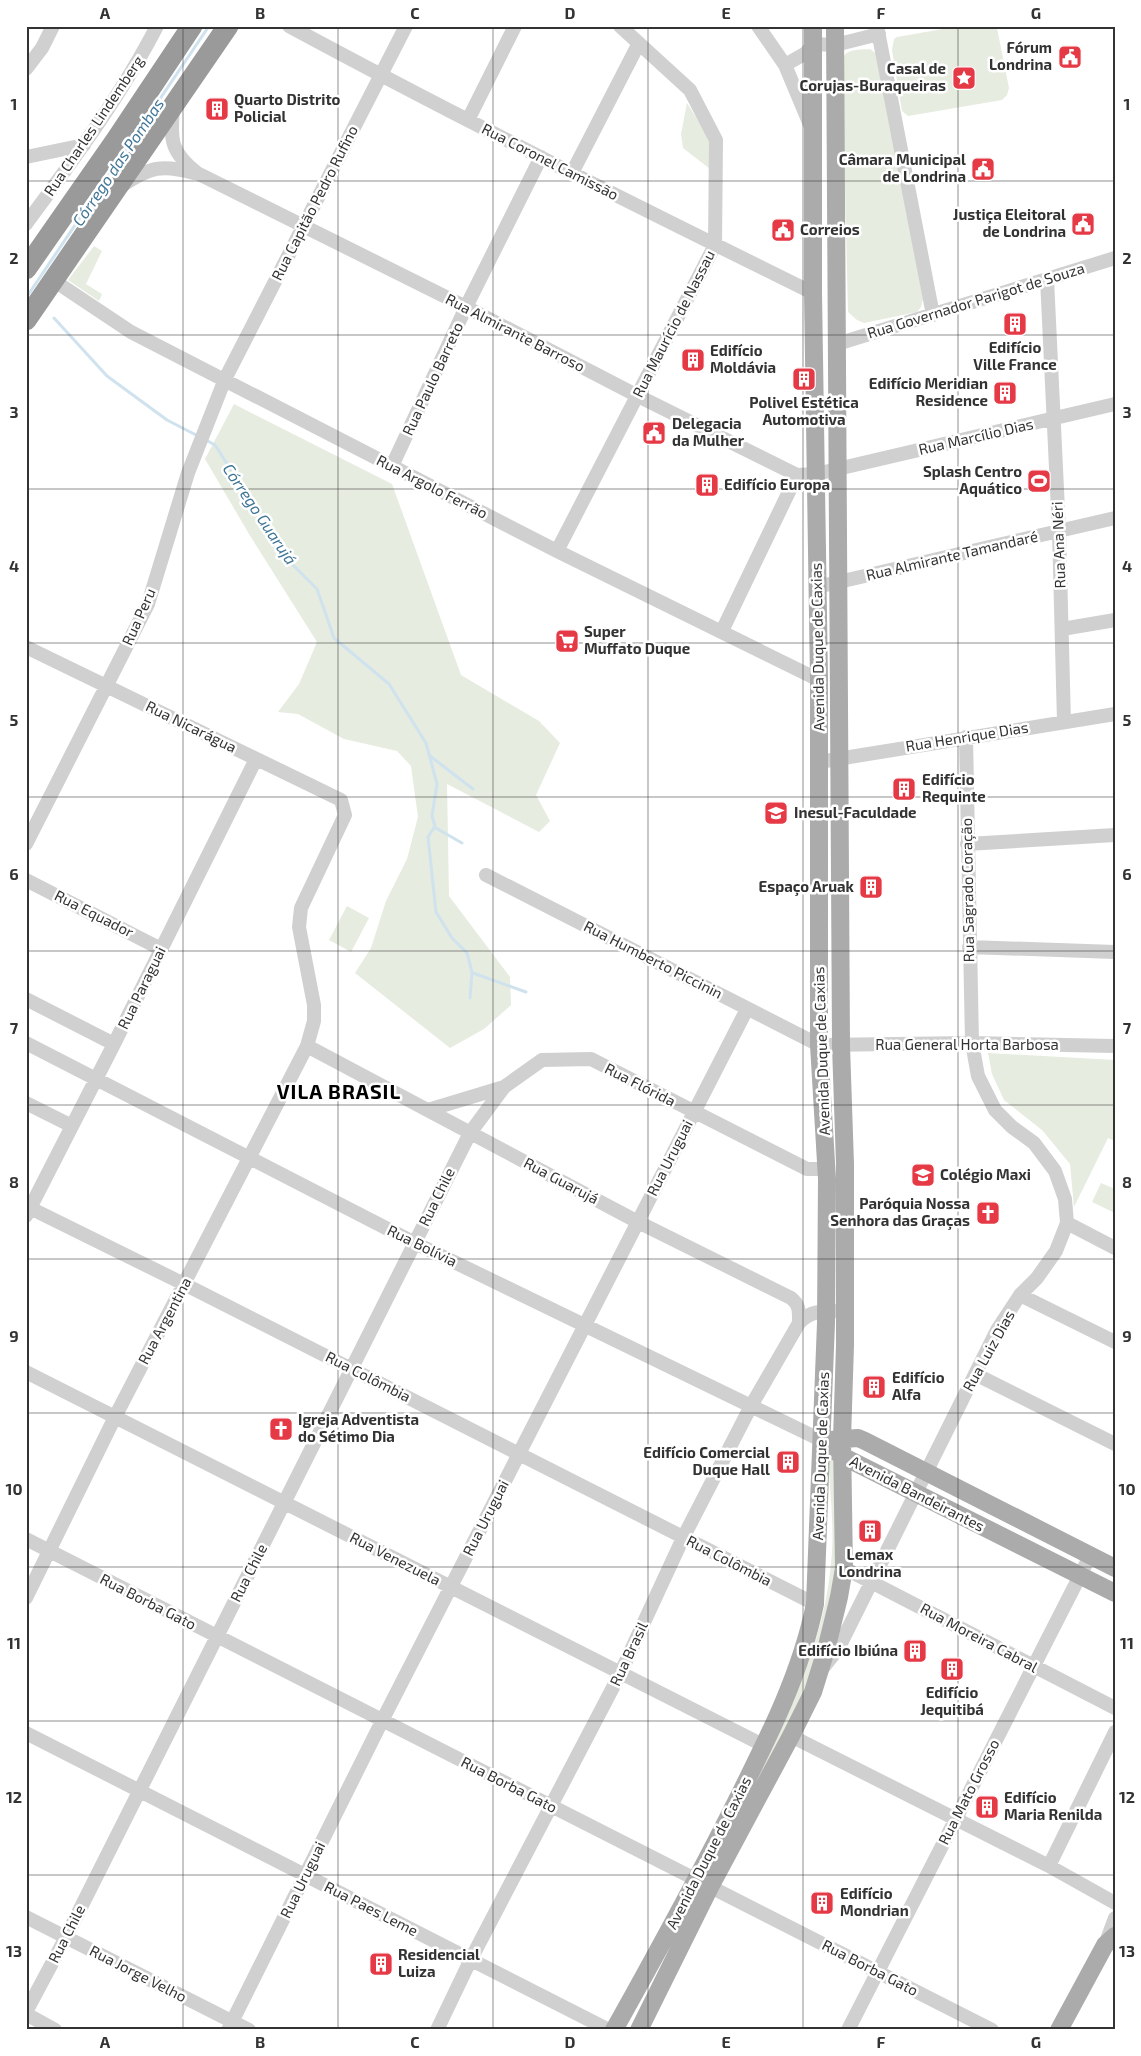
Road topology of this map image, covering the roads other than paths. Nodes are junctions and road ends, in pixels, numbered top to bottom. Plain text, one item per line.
1 (53, 26) edge
2 (158, 26) edge
3 (192, 26) edge
4 (228, 26) edge
5 (289, 26) edge
6 (406, 26) edge
7 (515, 26) edge
8 (620, 26) edge
9 (758, 26) edge
10 (813, 26) edge
11 (835, 26) edge
12 (878, 30) edge
13 (639, 43) junction
14 (813, 44) junction
15 (834, 44) junction
16 (785, 65) junction
17 (26, 69) edge
18 (380, 76) junction
19 (173, 109) junction
20 (468, 120) junction
21 (813, 132) junction
22 (84, 145) junction
23 (26, 157) edge
24 (541, 158) junction
25 (197, 173) junction
26 (572, 173) junction
27 (117, 189) junction
28 (26, 224) edge
29 (303, 227) junction
30 (715, 244) junction
31 (1115, 258) edge
32 (813, 267) junction
33 (837, 268) junction
34 (26, 269) edge
35 (1047, 279) junction
36 (53, 280) junction
37 (813, 293) junction
38 (466, 307) junction
39 (933, 315) junction
40 (26, 320) edge
41 (837, 344) junction
42 (225, 379) junction
43 (636, 395) junction
44 (1115, 404) edge
45 (815, 416) junction
46 (837, 416) junction
47 (1052, 419) junction
48 (392, 466) junction
49 (836, 469) junction
50 (816, 474) junction
51 (797, 475) junction
52 (1115, 518) edge
53 (1059, 531) junction
54 (557, 551) junction
55 (838, 582) junction
56 (818, 587) junction
57 (1115, 620) edge
58 (818, 624) junction
59 (1062, 629) junction
60 (722, 631) junction
61 (27, 649) edge
62 (839, 654) junction
63 (819, 680) junction
64 (107, 686) junction
65 (1115, 714) edge
66 (1064, 722) junction
67 (966, 737) junction
68 (841, 758) junction
69 (256, 759) junction
70 (819, 762) junction
71 (345, 815) joint
72 (1115, 836) edge
73 (26, 844) edge
74 (967, 844) junction
75 (819, 861) junction
76 (486, 875) dead end
77 (26, 880) edge
78 (841, 920) junction
79 (969, 947) junction
80 (161, 949) junction
81 (1115, 952) edge
82 (26, 999) edge
83 (747, 1008) junction
84 (972, 1043) junction
85 (26, 1044) edge
86 (114, 1044) junction
87 (819, 1045) junction
88 (307, 1046) junction
89 (841, 1046) junction
90 (1115, 1046) edge
91 (96, 1079) junction
92 (504, 1087) junction
93 (26, 1103) edge
94 (428, 1110) junction
95 (694, 1112) junction
96 (72, 1126) junction
97 (470, 1133) junction
98 (249, 1158) junction
99 (845, 1171) junction
100 (827, 1172) junction
101 (28, 1210) edge
102 (638, 1222) junction
103 (1067, 1223) junction
104 (415, 1243) junction
105 (1115, 1248) edge
106 (184, 1284) junction
107 (1020, 1295) junction
108 (826, 1312) junction
109 (845, 1312) junction
110 (799, 1323) junction
111 (585, 1324) junction
112 (1115, 1342) edge
113 (351, 1369) junction
114 (26, 1372) edge
115 (975, 1374) junction
116 (751, 1406) junction
117 (115, 1417) junction
118 (842, 1438) junction
119 (822, 1441) junction
120 (1115, 1444) edge
121 (518, 1455) junction
122 (842, 1456) junction
123 (925, 1472) junction
124 (915, 1493) junction
125 (284, 1503) junction
126 (683, 1538) junction
127 (26, 1539) edge
128 (50, 1552) junction
129 (1090, 1556) junction
130 (844, 1568) junction
131 (1115, 1568) edge
132 (1080, 1576) junction
133 (872, 1582) junction
134 (450, 1588) junction
135 (1115, 1593) edge
136 (26, 1598) edge
137 (815, 1604) junction
138 (217, 1637) junction
139 (1034, 1666) junction
140 (820, 1671) junction
141 (620, 1674) junction
142 (1115, 1708) edge
143 (382, 1721) junction
144 (1115, 1732) edge
145 (26, 1733) edge
146 (792, 1736) junction
147 (765, 1746) junction
148 (139, 1791) junction
149 (552, 1807) junction
150 (955, 1819) junction
151 (1049, 1866) junction
152 (305, 1875) junction
153 (704, 1884) junction
154 (1115, 1903) edge
155 (26, 1917) edge
156 (1115, 1918) edge
157 (66, 1937) junction
158 (1110, 1940) edge
159 (471, 1960) junction
160 (878, 1972) junction
161 (26, 2013) edge
162 (230, 2026) edge
163 (55, 2030) edge
164 (249, 2030) edge
165 (437, 2030) edge
166 (609, 2030) edge
167 (614, 2030) edge
168 (639, 2030) edge
169 (848, 2030) edge
170 (992, 2030) edge
171 (1059, 2030) edge

1 - 17 street
2 - 22 street, Rua Charles Lindemberg
3 - 34 highway
4 - 19 highway
5 - 18 street, Rua Coronel Camissão
6 - 18 street, Rua Capitão Pedro Rufino
7 - 20 street
8 - 13 street, Rua Maurício de Nassau
9 - 16 street
10 - 14 main road, Avenida Duque de Caxias
11 - 15 main road, Avenida Duque de Caxias
12 - 15 street
12 - 39 street
13 - 26 street
13 - 30 street, Rua Maurício de Nassau
14 - 15 street
14 - 16 street
14 - 21 main road, Avenida Duque de Caxias
15 - 33 main road, Avenida Duque de Caxias
16 - 21 street
18 - 20 street, Rua Coronel Camissão
18 - 29 street, Rua Capitão Pedro Rufino
19 - 25 street, Rua Almirante Barroso
19 - 27 highway
20 - 24 street, Rua Coronel Camissão
21 - 32 main road, Avenida Duque de Caxias
22 - 23 street
22 - 28 street, Rua Charles Lindemberg
24 - 26 street, Rua Coronel Camissão
24 - 38 street, Rua Paulo Barreto
25 - 27 street, Rua Almirante Barroso
25 - 29 street, Rua Almirante Barroso
26 - 30 street, Rua Coronel Camissão
27 - 36 highway
29 - 38 street, Rua Almirante Barroso
29 - 42 street, Rua Capitão Pedro Rufino
30 - 37 street, Rua Coronel Camissão
30 - 43 street, Rua Maurício de Nassau
31 - 35 street, Rua Governador Parigot de Souza
32 - 33 main road
32 - 37 main road, Avenida Duque de Caxias
33 - 41 main road, Avenida Duque de Caxias
35 - 39 street, Rua Governador Parigot de Souza
35 - 47 street, Rua Ana Néri
36 - 40 highway
36 - 42 street, Rua Argolo Ferrão
37 - 45 main road, Avenida Duque de Caxias
38 - 43 street, Rua Almirante Barroso
38 - 48 street, Rua Paulo Barreto
39 - 41 street, Rua Governador Parigot de Souza
41 - 46 main road, Avenida Duque de Caxias
42 - 48 street, Rua Argolo Ferrão
42 - 64 street, Rua Peru
43 - 51 street, Rua Almirante Barroso
43 - 54 street, Rua Maurício de Nassau
44 - 47 street, Rua Marcílio Dias
45 - 46 main road
45 - 50 main road, Avenida Duque de Caxias
46 - 49 main road, Avenida Duque de Caxias
47 - 49 street, Rua Marcílio Dias
47 - 53 street, Rua Ana Néri
48 - 54 street, Rua Argolo Ferrão
49 - 50 street, Rua Almirante Barroso
49 - 55 main road, Avenida Duque de Caxias
50 - 51 street, Rua Almirante Barroso
50 - 56 main road, Avenida Duque de Caxias
51 - 60 street
52 - 53 street, Rua Almirante Tamandaré
53 - 55 street, Rua Almirante Tamandaré
53 - 59 street, Rua Ana Néri
54 - 60 street, Rua Argolo Ferrão
55 - 56 street, Rua Almirante Tamandaré
55 - 62 main road, Avenida Duque de Caxias
56 - 58 main road, Avenida Duque de Caxias
57 - 59 street
58 - 62 main road
58 - 63 main road, Avenida Duque de Caxias
59 - 66 street, Rua Ana Néri
60 - 63 street, Rua Argolo Ferrão
61 - 64 street, Rua Nicarágua
62 - 68 main road, Avenida Duque de Caxias
63 - 70 main road, Avenida Duque de Caxias
64 - 69 street, Rua Nicarágua
64 - 73 street, Rua Peru
65 - 66 street, Rua Henrique Dias
66 - 67 street, Rua Henrique Dias
67 - 68 street, Rua Henrique Dias
67 - 74 street, Rua Sagrado Coração
68 - 70 street, Rua Henrique Dias
68 - 78 main road, Avenida Duque de Caxias
69 - 71 street, Rua Nicarágua
69 - 80 street, Rua Paraguai
70 - 75 main road, Avenida Duque de Caxias
71 - 88 street, Rua Argentina
72 - 74 street
74 - 79 street, Rua Sagrado Coração
75 - 78 main road
75 - 87 main road, Avenida Duque de Caxias
76 - 83 street, Rua Humberto Piccinin
77 - 80 street, Rua Equador
78 - 89 main road, Avenida Duque de Caxias
79 - 81 street
79 - 84 street, Rua Sagrado Coração
80 - 86 street, Rua Paraguai
82 - 86 street
83 - 87 street, Rua Humberto Piccinin
83 - 95 street, Rua Uruguai
84 - 89 street, Rua General Horta Barbosa
84 - 90 street, Rua General Horta Barbosa
84 - 103 street, Rua Luiz Dias
85 - 91 street, Rua Bolívia
86 - 91 street, Rua Paraguai
87 - 89 street, Rua General Horta Barbosa
87 - 100 main road, Avenida Duque de Caxias
88 - 94 street, Rua Guarujá
88 - 98 street, Rua Argentina
89 - 99 main road, Avenida Duque de Caxias
91 - 96 street, Rua Paraguai
91 - 98 street, Rua Bolívia
92 - 94 street
92 - 95 street, Rua Flórida
92 - 97 street, Rua Flórida
93 - 96 street
94 - 97 street, Rua Guarujá
95 - 100 street, Rua Flórida
95 - 102 street, Rua Uruguai
96 - 101 street, Rua Paraguai
97 - 102 street, Rua Guarujá
97 - 104 street, Rua Chile
98 - 104 street, Rua Bolívia
98 - 106 street, Rua Argentina
99 - 100 main road
99 - 109 main road, Avenida Duque de Caxias
100 - 108 main road, Avenida Duque de Caxias
101 - 106 street, Rua Colômbia
102 - 110 street, Rua Guarujá
102 - 111 street, Rua Uruguai
103 - 105 street
103 - 107 street, Rua Luiz Dias
104 - 111 street, Rua Bolívia
104 - 113 street, Rua Chile
106 - 113 street, Rua Colômbia
106 - 117 street, Rua Argentina
107 - 112 street
107 - 115 street, Rua Luiz Dias
108 - 109 street
108 - 110 street
108 - 119 main road, Avenida Duque de Caxias
109 - 118 main road, Avenida Duque de Caxias
110 - 116 street, Rua Brasil
111 - 116 street, Rua Bolívia
111 - 121 street, Rua Uruguai
113 - 121 street, Rua Colômbia
113 - 125 street, Rua Chile
114 - 117 street, Rua Venezuela
115 - 120 street
115 - 123 street, Rua Luiz Dias
116 - 119 street, Rua Bolívia
116 - 126 street, Rua Brasil
117 - 125 street, Rua Venezuela
117 - 128 street, Rua Argentina
118 - 119 main road, Avenida Bandeirantes
118 - 122 main road, Avenida Duque de Caxias
118 - 123 main road, Avenida Bandeirantes
119 - 122 main road, Avenida Bandeirantes
119 - 137 main road, Avenida Duque de Caxias
121 - 126 street, Rua Colômbia
121 - 134 street, Rua Uruguai
122 - 124 main road, Avenida Bandeirantes
122 - 130 main road, Avenida Duque de Caxias
123 - 124 street, Rua Luiz Dias
123 - 129 main road, Avenida Bandeirantes
124 - 132 main road, Avenida Bandeirantes
124 - 133 street, Rua Luiz Dias
125 - 134 street, Rua Venezuela
125 - 138 street, Rua Chile
126 - 137 street, Rua Colômbia
126 - 141 street, Rua Brasil
127 - 128 street, Rua Borba Gato
128 - 136 street, Rua Argentina
128 - 138 street, Rua Borba Gato
129 - 131 main road, Avenida Bandeirantes
129 - 132 street, Rua Mato Grosso
130 - 133 street, Rua Moreira Cabral
130 - 140 main road, Avenida Duque de Caxias
132 - 135 main road, Avenida Bandeirantes
132 - 139 street, Rua Mato Grosso
133 - 139 street, Rua Moreira Cabral
133 - 140 street, Rua Luiz Dias
134 - 141 street, Rua Venezuela
134 - 143 street, Rua Uruguai
137 - 147 main road, Avenida Duque de Caxias
138 - 143 street, Rua Borba Gato
138 - 148 street, Rua Chile
139 - 142 street, Rua Moreira Cabral
139 - 150 street, Rua Mato Grosso
140 - 146 main road, Avenida Duque de Caxias
141 - 147 street, Rua Venezuela
141 - 149 street, Rua Brasil
143 - 149 street, Rua Borba Gato
143 - 152 street, Rua Uruguai
144 - 151 street
145 - 148 street, Rua Paes Leme
146 - 150 street
146 - 153 main road, Avenida Duque de Caxias
147 - 153 main road, Avenida Duque de Caxias
148 - 152 street, Rua Paes Leme
148 - 157 street, Rua Chile
149 - 153 street, Rua Borba Gato
149 - 159 street, Rua Brasil
150 - 151 street
150 - 160 street, Rua Mato Grosso
151 - 154 street
152 - 159 street, Rua Paes Leme
152 - 162 street, Rua Uruguai
153 - 160 street, Rua Borba Gato
153 - 167 main road, Avenida Duque de Caxias
153 - 168 main road, Avenida Duque de Caxias
155 - 157 street, Rua Jorge Velho
156 - 158 street
157 - 161 street, Rua Chile
157 - 162 street, Rua Jorge Velho
158 - 171 main road
159 - 165 street, Rua Brasil
159 - 166 street, Rua Paes Leme
160 - 169 street, Rua Mato Grosso
160 - 170 street, Rua Borba Gato
161 - 163 street
162 - 164 street, Rua Jorge Velho

